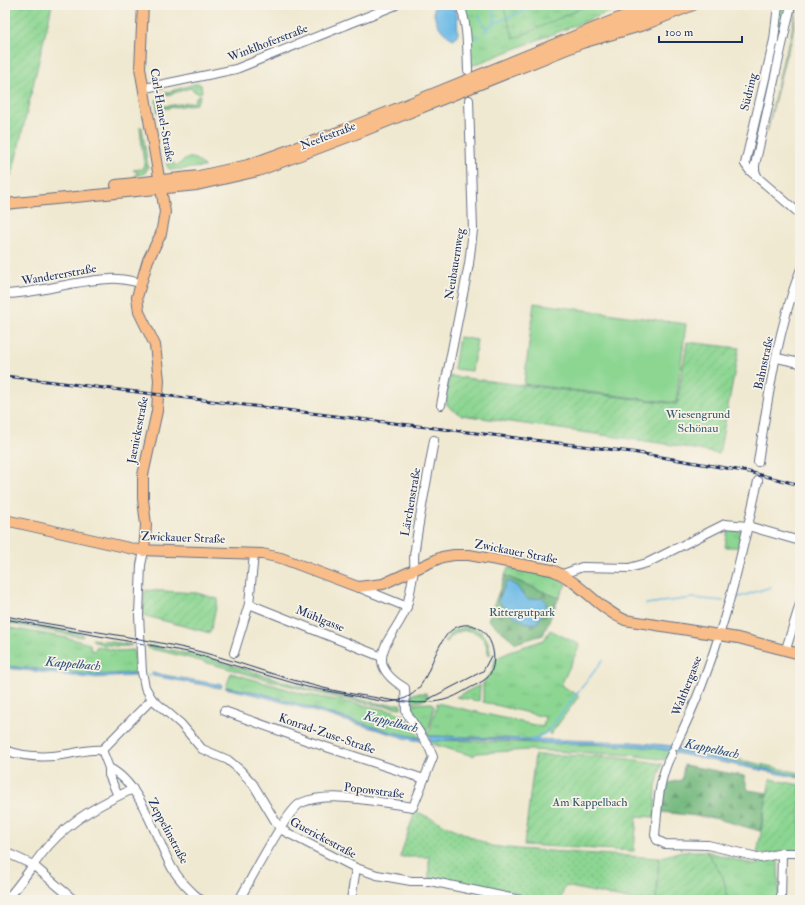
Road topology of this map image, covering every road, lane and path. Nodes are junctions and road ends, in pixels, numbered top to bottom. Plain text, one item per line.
1 (143, 5) edge
2 (396, 5) edge
3 (460, 5) edge
4 (650, 5) edge
5 (671, 5) edge
6 (693, 5) edge
7 (778, 5) edge
8 (791, 5) edge
9 (594, 34) junction
10 (468, 70) dead end
11 (145, 88) junction
12 (469, 100) dead end
13 (758, 178) junction
14 (161, 184) junction
15 (5, 198) edge
16 (5, 204) edge
17 (800, 214) edge
18 (800, 271) edge
19 (141, 283) junction
20 (5, 294) edge
21 (777, 358) junction
22 (800, 363) edge
23 (441, 405) dead end
24 (434, 440) dead end
25 (758, 462) dead end
26 (758, 482) dead end
27 (5, 520) edge
28 (748, 526) junction
29 (800, 541) edge
30 (144, 551) junction
31 (254, 554) junction
32 (414, 569) junction
33 (563, 574) junction
34 (358, 587) junction
35 (800, 604) edge
36 (252, 605) junction
37 (407, 607) junction
38 (720, 635) junction
39 (786, 650) junction
40 (234, 653) dead end
41 (800, 654) edge
42 (382, 657) junction
43 (152, 699) junction
44 (224, 711) dead end
45 (5, 750) edge
46 (102, 750) junction
47 (109, 768) junction
48 (424, 779) junction
49 (133, 789) junction
50 (118, 796) junction
51 (280, 829) junction
52 (5, 852) edge
53 (782, 853) junction
54 (800, 853) edge
55 (33, 865) junction
56 (356, 868) junction
57 (6, 900) edge
58 (74, 900) edge
59 (201, 900) edge
60 (239, 900) edge
61 (351, 900) edge
62 (520, 900) edge
63 (782, 900) edge

1 - 11 main road, Carl-Hamel-Straße
2 - 11 street, Winklhoferstraße
3 - 10 street
4 - 9 main road
5 - 9 highway, Neefestraße
6 - 9 main road, Neefestraße
7 - 13 street, Südring
8 - 13 street, Südring
9 - 14 main road, Neefestraße
11 - 14 main road, Carl-Hamel-Straße
12 - 23 street, Neubauernweg
13 - 17 street, Südring
14 - 15 main road, Neefestraße
14 - 16 main road, Neefestraße
14 - 19 main road, Jaenickestraße
18 - 21 street, Bahnstraße
19 - 20 street, Wandererstraße
19 - 30 main road, Jaenickestraße
21 - 22 street
21 - 25 street, Bahnstraße
24 - 32 street, Lärchenstraße
26 - 28 street
27 - 30 main road, Zwickauer Straße
28 - 29 street
28 - 33 street
28 - 38 street
30 - 31 main road, Zwickauer Straße
30 - 43 street, Guerickestraße
31 - 34 main road, Zwickauer Straße
31 - 36 street
32 - 33 main road, Zwickauer Straße
32 - 34 main road, Zwickauer Straße
32 - 37 street
33 - 38 main road, Zwickauer Straße
34 - 37 street, Zwickauer Straße
35 - 39 street
36 - 40 street
36 - 42 street, Mühlgasse
37 - 42 street
38 - 39 main road, Zwickauer Straße
38 - 53 street, Walthergasse
39 - 41 main road, Zwickauer Straße
42 - 48 street, Popowstraße
43 - 46 street
43 - 51 street, Guerickestraße
44 - 48 street, Konrad-Zuse-Straße
45 - 46 street
46 - 47 street, Zeppelinstraße
47 - 49 street, Zeppelinstraße
47 - 50 street, Zeppelinstraße
48 - 51 street, Popowstraße
49 - 50 street, Zeppelinstraße
49 - 59 street, Zeppelinstraße
50 - 55 street
51 - 56 street, Guerickestraße
51 - 60 street, Popowstraße
52 - 55 street
53 - 54 street
53 - 63 street
55 - 57 street
55 - 58 street
56 - 61 street
56 - 62 street, Guerickestraße

